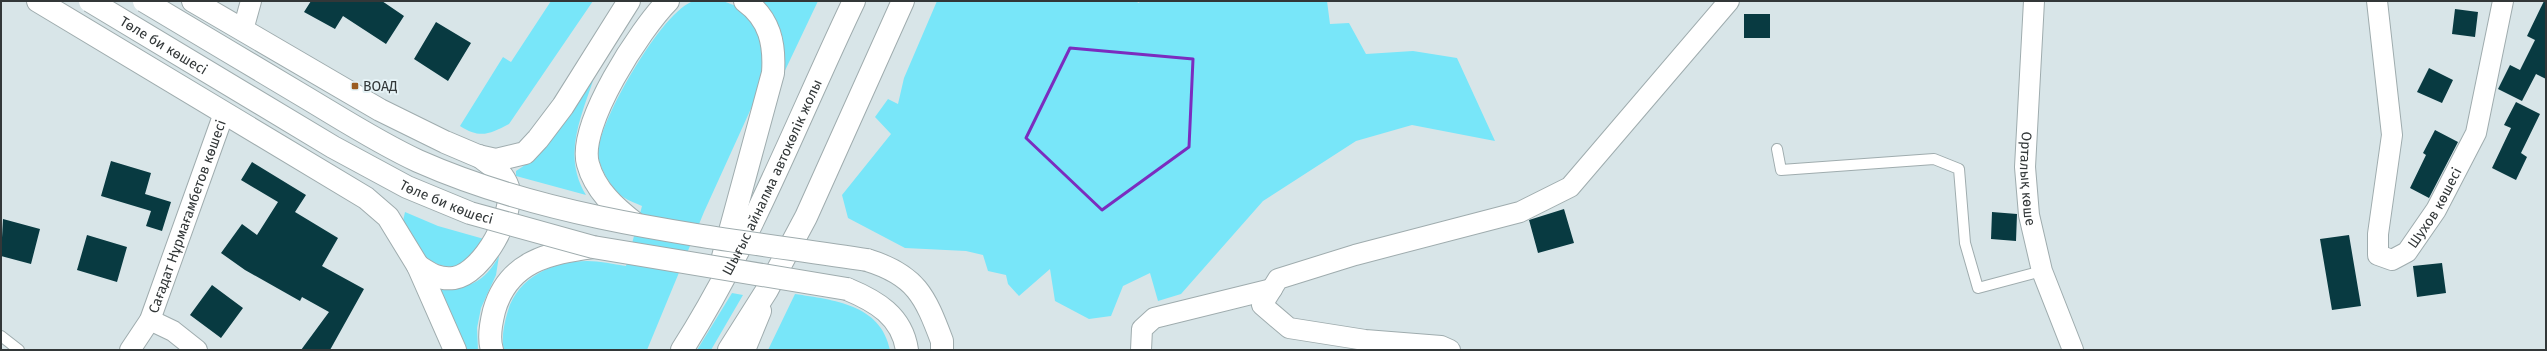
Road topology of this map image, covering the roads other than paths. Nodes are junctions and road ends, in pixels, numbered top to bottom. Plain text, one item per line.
1 (38, 1) edge
2 (90, 1) edge
3 (144, 1) edge
4 (193, 1) edge
5 (251, 1) edge
6 (629, 1) edge
7 (668, 1) edge
8 (745, 1) edge
9 (854, 1) edge
10 (903, 1) edge
11 (1730, 1) edge
12 (2034, 1) edge
13 (2377, 1) edge
14 (2502, 1) edge
15 (243, 30) junction
16 (224, 112) junction
17 (1778, 149) dead end
18 (478, 156) junction
19 (636, 224) junction
20 (593, 247) junction
21 (418, 266) junction
22 (2042, 271) junction
23 (1272, 289) junction
24 (767, 290) junction
25 (709, 305) junction
26 (150, 320) junction
27 (694, 331) junction
28 (1, 336) edge
29 (19, 350) edge
30 (130, 350) edge
31 (197, 350) edge
32 (455, 350) edge
33 (492, 350) edge
34 (674, 350) edge
35 (682, 350) edge
36 (729, 350) edge
37 (744, 350) edge
38 (907, 350) edge
39 (942, 350) edge
40 (1141, 350) edge
41 (1450, 350) edge
42 (2073, 350) edge

1 - 16 main road
2 - 20 main road, Төле би көшесі, bridge
3 - 19 main road, Төле би көшесі, bridge
4 - 15 main road
5 - 15 street
6 - 18 main road
7 - 19 main road
8 - 25 main road
9 - 25 main road, Шығыс айналма автокөлік жолы
10 - 24 main road
11 - 23 street
12 - 22 street, Орталық көше
13 - 14 street, Шухов көшесі
15 - 18 main road
16 - 21 main road
16 - 26 street, Сағадат Нұрмағамбетов көшесі
17 - 22 lane
18 - 21 main road
19 - 39 main road, Төле би көшесі, bridge
20 - 33 main road
20 - 38 main road, Төле би көшесі, bridge
21 - 32 main road
22 - 42 street, Орталық көше
23 - 40 street
23 - 41 street
24 - 36 main road
24 - 37 main road
25 - 27 main road, Шығыс айналма автокөлік жолы
26 - 30 street, Сағадат Нұрмағамбетов көшесі
26 - 31 street, Сағадат Нұрмағамбетов көшесі
27 - 34 main road
27 - 35 main road, Шығыс айналма автокөлік жолы
28 - 29 lane

